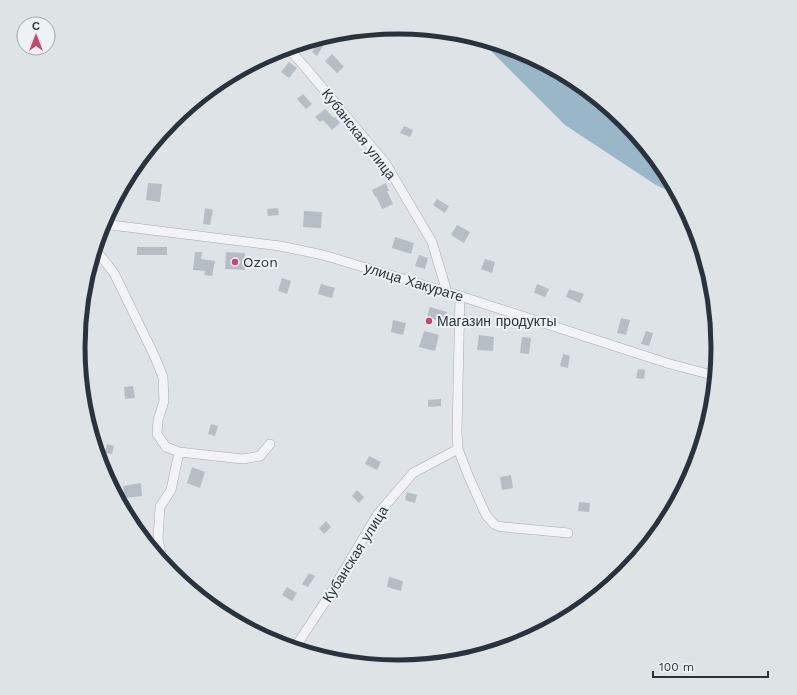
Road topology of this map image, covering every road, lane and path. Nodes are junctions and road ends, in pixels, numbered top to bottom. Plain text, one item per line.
1 (292, 53) edge
2 (110, 225) edge
3 (100, 255) edge
4 (447, 292) junction
5 (460, 296) junction
6 (710, 375) edge
7 (270, 444) dead end
8 (458, 450) junction
9 (179, 452) junction
10 (568, 533) dead end
11 (160, 550) edge
12 (297, 644) edge

1 - 4 street, Кубанская улица
2 - 4 street, улица Хакурате
3 - 9 street
4 - 5 street, улица Хакурате
5 - 6 street, улица Хакурате
5 - 8 street
7 - 9 street
8 - 10 street
8 - 12 street, Кубанская улица
9 - 11 street

